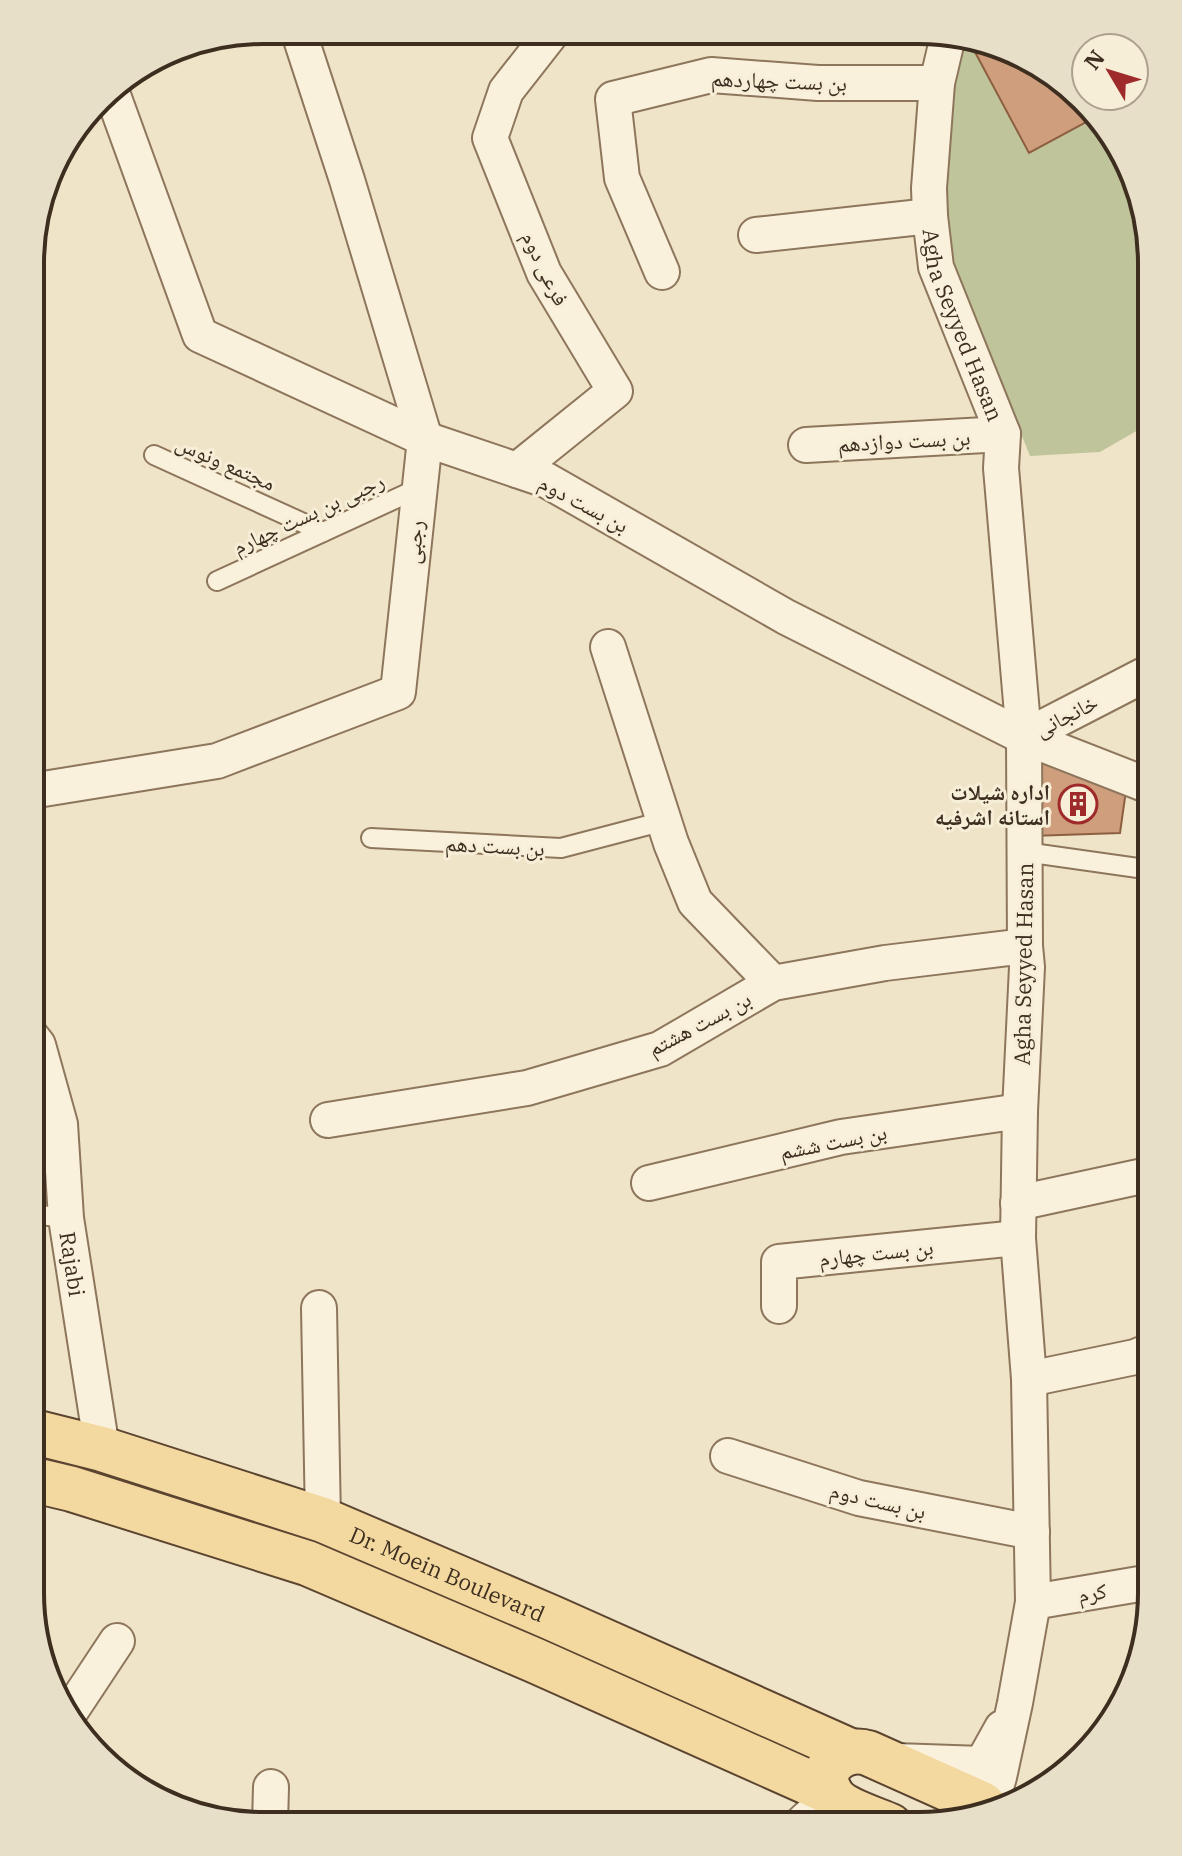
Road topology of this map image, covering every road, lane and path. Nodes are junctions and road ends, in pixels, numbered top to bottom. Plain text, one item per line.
1 (303, 44) edge
2 (543, 44) edge
3 (946, 46) edge
4 (937, 83) junction
5 (115, 101) edge
6 (930, 216) junction
7 (756, 235) dead end
8 (662, 272) dead end
9 (1003, 434) junction
10 (425, 439) junction
11 (806, 445) dead end
12 (154, 455) dead end
13 (517, 470) junction
14 (419, 488) junction
15 (323, 532) junction
16 (217, 581) dead end
17 (608, 647) dead end
18 (1138, 678) edge
19 (1024, 737) junction
20 (1138, 782) edge
21 (44, 789) edge
22 (664, 821) junction
23 (371, 838) dead end
24 (1025, 852) junction
25 (1138, 868) edge
26 (1025, 946) junction
27 (773, 983) junction
28 (44, 1067) edge
29 (1020, 1111) junction
30 (328, 1120) dead end
31 (1138, 1177) edge
32 (649, 1183) dead end
33 (1018, 1203) junction
34 (44, 1215) edge
35 (66, 1218) junction
36 (1018, 1238) junction
37 (779, 1306) dead end
38 (319, 1308) dead end
39 (1138, 1356) edge
40 (1029, 1379) junction
41 (44, 1434) edge
42 (102, 1449) junction
43 (728, 1456) dead end
44 (44, 1482) edge
45 (323, 1520) junction
46 (1032, 1532) junction
47 (1138, 1584) edge
48 (1033, 1602) junction
49 (117, 1641) dead end
50 (1015, 1703) junction
51 (75, 1705) edge
52 (868, 1756) junction
53 (271, 1787) dead end
54 (831, 1794) junction
55 (993, 1799) edge
56 (980, 1803) edge
57 (270, 1812) edge
58 (813, 1812) edge
59 (857, 1812) edge

1 - 10 street, رجبی
2 - 13 street, فرعی دوم
3 - 4 street, Agha Seyyed Hasan
4 - 6 street, Agha Seyyed Hasan
4 - 8 street, بن بست چهاردهم
5 - 10 street, بن بست دوم
6 - 7 street
6 - 9 street, Agha Seyyed Hasan
9 - 11 street, بن بست دوازدهم
9 - 19 street, Agha Seyyed Hasan
10 - 13 street, بن بست دوم
10 - 14 street, رجبی
12 - 15 lane, مجتمع ونوس
13 - 19 street, بن بست دوم
14 - 15 lane, رجبی بن بست چهارم
14 - 21 street, رجبی
15 - 16 lane, رجبی بن بست چهارم
17 - 22 street
18 - 19 street, خانجانی
19 - 20 street, بن بست دوم
19 - 24 street, Agha Seyyed Hasan
22 - 23 lane, بن بست دهم
22 - 27 street
24 - 25 lane
24 - 26 street, Agha Seyyed Hasan
26 - 27 street, بن بست هشتم
26 - 29 street, Agha Seyyed Hasan
27 - 30 street, بن بست هشتم
28 - 35 street, Rajabi
29 - 32 street, بن بست ششم
29 - 33 street, Agha Seyyed Hasan
31 - 33 street
33 - 36 street, Agha Seyyed Hasan
34 - 35 lane
35 - 42 street, Rajabi
36 - 37 street, بن بست چهارم
36 - 40 street, Agha Seyyed Hasan
38 - 45 street
39 - 40 street
40 - 46 street, Agha Seyyed Hasan
41 - 42 main road, Dr. Moein Boulevard
42 - 45 main road, Dr. Moein Boulevard
43 - 46 street, بن بست دوم
44 - 54 main road, Dr. Moein Boulevard
45 - 52 main road, Dr. Moein Boulevard
46 - 48 street, Agha Seyyed Hasan
47 - 48 street, کرم
48 - 50 street, Agha Seyyed Hasan
49 - 51 street
50 - 52 street
50 - 55 street, Agha Seyyed Hasan
52 - 54 main road
52 - 56 main road, Dr. Moein Boulevard
53 - 57 street
54 - 58 street
54 - 59 main road, Dr. Moein Boulevard

